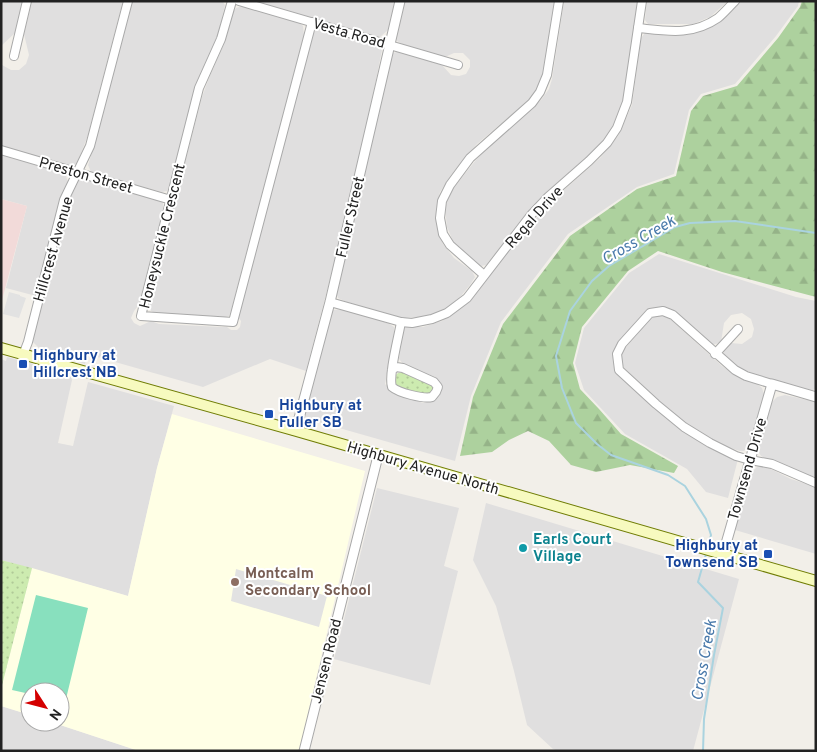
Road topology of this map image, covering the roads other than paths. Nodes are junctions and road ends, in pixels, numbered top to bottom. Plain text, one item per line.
1 (28, 1) edge
2 (128, 1) edge
3 (232, 1) edge
4 (239, 1) edge
5 (400, 1) edge
6 (559, 1) edge
7 (642, 1) edge
8 (735, 1) edge
9 (312, 22) junction
10 (638, 28) junction
11 (390, 45) junction
12 (14, 56) dead end
13 (458, 65) dead end
14 (1, 150) edge
15 (78, 172) junction
16 (171, 200) junction
17 (484, 275) junction
18 (330, 302) junction
19 (401, 322) junction
20 (738, 329) dead end
21 (1, 348) edge
22 (715, 354) junction
23 (23, 355) junction
24 (392, 370) junction
25 (772, 384) junction
26 (816, 397) edge
27 (293, 430) junction
28 (378, 456) junction
29 (750, 460) junction
30 (816, 482) edge
31 (722, 554) junction
32 (816, 581) edge
33 (304, 751) edge

1 - 12 street
2 - 15 street, Hillcrest Avenue
3 - 16 street, Honeysuckle Crescent
4 - 9 street, Vesta Road
5 - 11 street, Fuller Street
6 - 17 street
7 - 10 street, Regal Drive
8 - 10 street
9 - 11 street, Vesta Road
9 - 16 street, Honeysuckle Crescent
10 - 17 street, Regal Drive
11 - 13 street, Vesta Road
11 - 18 street, Fuller Street
14 - 15 street, Preston Street
15 - 16 street, Preston Street
15 - 23 street, Hillcrest Avenue
17 - 19 street, Regal Drive
18 - 19 street, Regal Drive
18 - 27 street, Fuller Street
19 - 24 street
20 - 22 street
21 - 23 main road, Highbury Avenue North
22 - 25 street
22 - 29 street
23 - 27 main road, Highbury Avenue North
24 - 24 street
25 - 26 street
25 - 29 street, Townsend Drive
27 - 28 main road, Highbury Avenue North
28 - 31 main road, Highbury Avenue North
28 - 33 street, Jensen Road
29 - 30 street
29 - 31 street, Townsend Drive
31 - 32 main road, Highbury Avenue North

